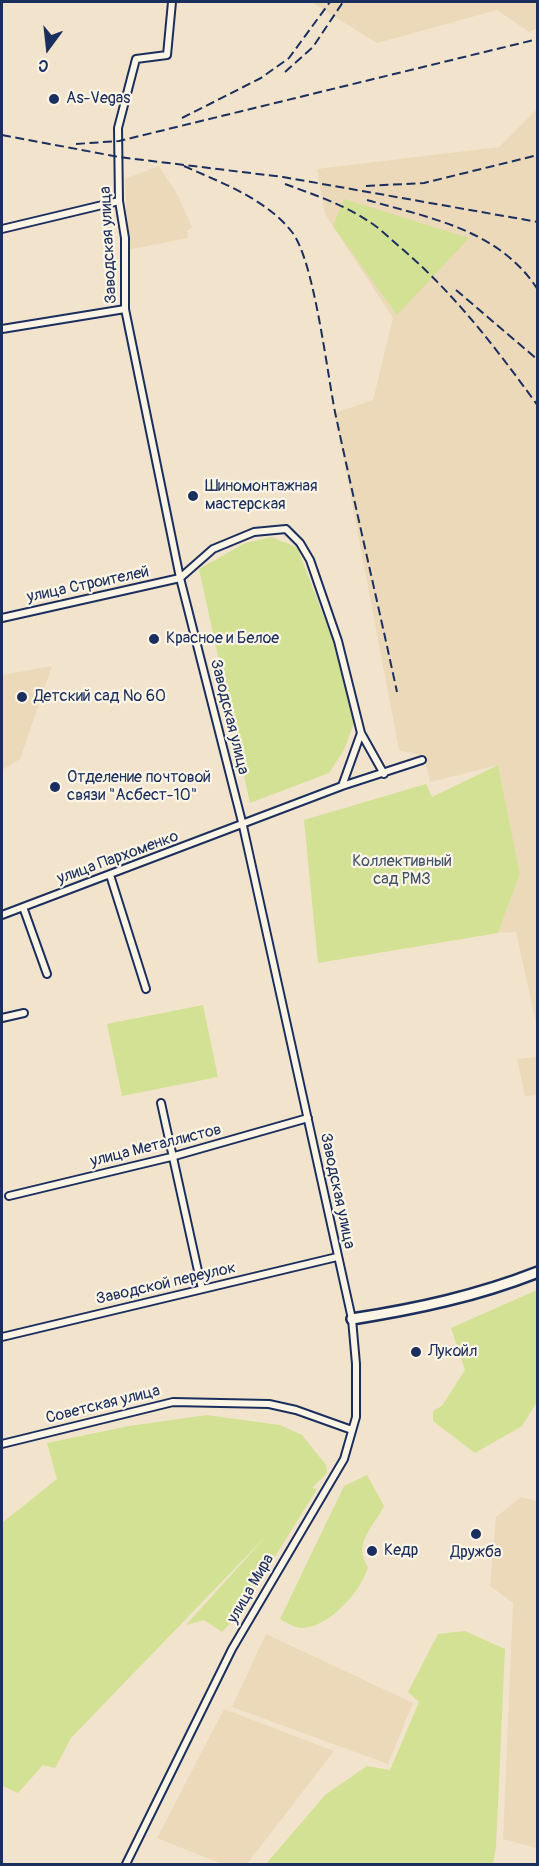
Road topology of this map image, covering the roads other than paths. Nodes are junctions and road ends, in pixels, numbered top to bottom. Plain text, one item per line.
1 (172, 2) edge
2 (119, 201) junction
3 (2, 229) edge
4 (125, 309) junction
5 (2, 329) edge
6 (180, 578) junction
7 (2, 618) edge
8 (361, 733) junction
9 (422, 760) dead end
10 (384, 774) junction
11 (342, 786) junction
12 (243, 826) junction
13 (110, 875) junction
14 (23, 907) junction
15 (2, 915) edge
16 (47, 974) dead end
17 (146, 989) dead end
18 (24, 1014) dead end
19 (2, 1018) edge
20 (161, 1103) dead end
21 (308, 1118) junction
22 (171, 1157) junction
23 (9, 1196) dead end
24 (337, 1257) junction
25 (537, 1272) edge
26 (202, 1289) junction
27 (352, 1319) junction
28 (2, 1337) edge
29 (352, 1430) junction
30 (2, 1444) edge
31 (126, 1864) edge

1 - 2 street, Заводская улица
2 - 3 street
2 - 4 street, Заводская улица
4 - 5 street
4 - 6 street, Заводская улица
6 - 7 street, улица Строителей
6 - 8 street
6 - 12 street, Заводская улица
8 - 10 street
8 - 11 street
9 - 10 street, улица Пархоменко
10 - 11 street, улица Пархоменко
11 - 12 street, улица Пархоменко
12 - 13 street, улица Пархоменко
12 - 21 street, Заводская улица
13 - 14 street, улица Пархоменко
13 - 17 street
14 - 15 street, улица Пархоменко
14 - 16 street
18 - 19 street
20 - 22 street
21 - 22 street, улица Металлистов
21 - 24 street, Заводская улица
22 - 23 street, улица Металлистов
22 - 26 street
24 - 26 street, Заводской переулок
24 - 27 street, Заводская улица
25 - 27 street
26 - 28 street, Заводской переулок
27 - 29 street, улица Мира
29 - 30 street, Советская улица
29 - 31 street, улица Мира

